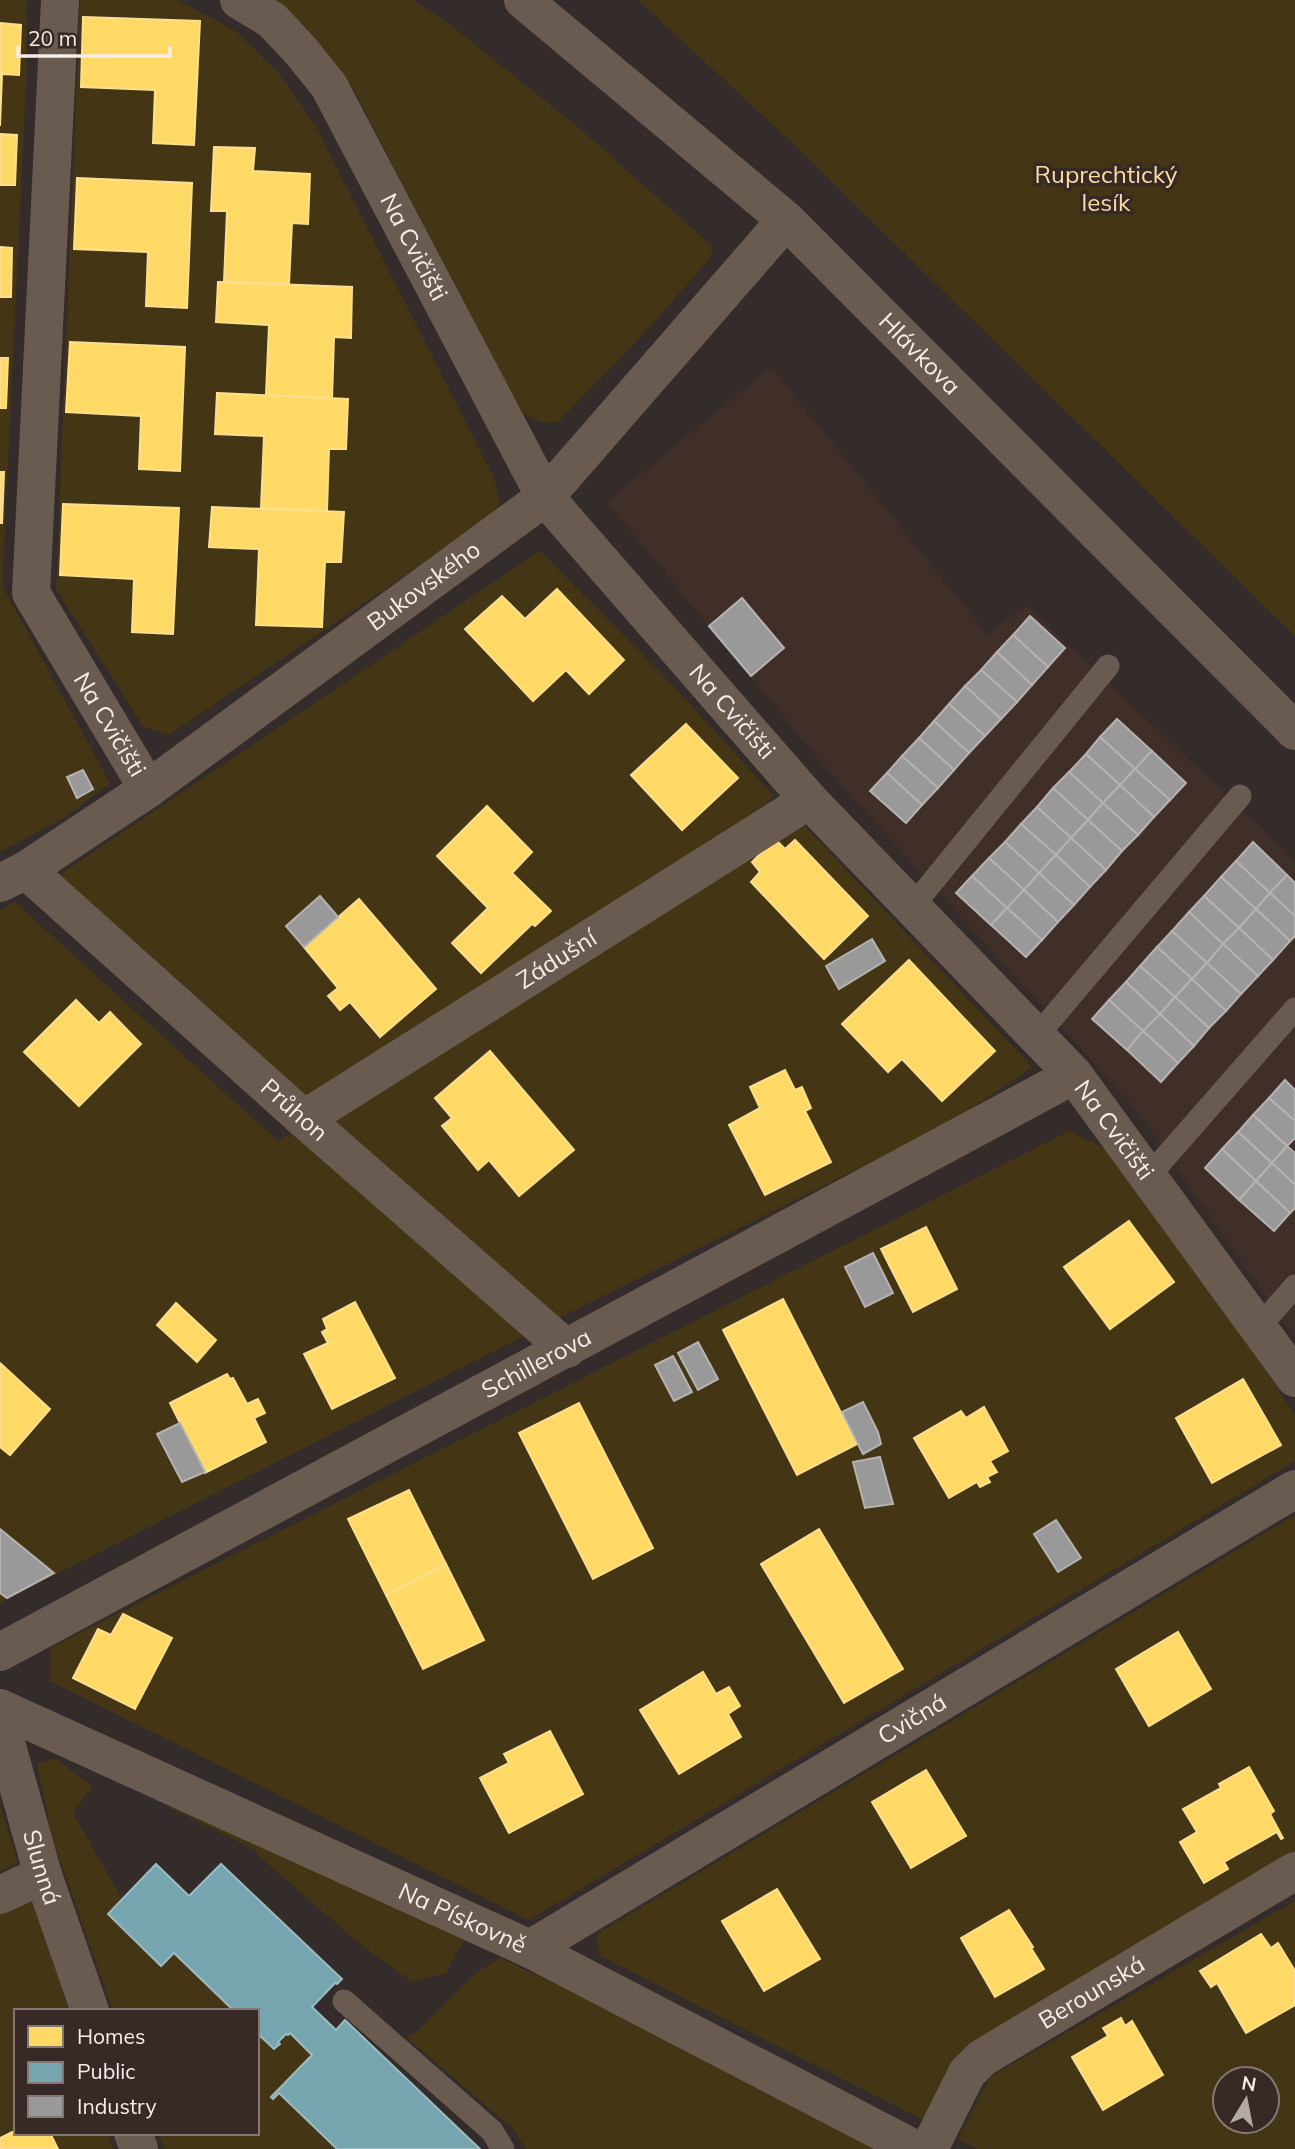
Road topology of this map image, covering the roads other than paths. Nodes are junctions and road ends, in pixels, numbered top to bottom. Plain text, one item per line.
1 (60, 0) edge
2 (239, 0) edge
3 (523, 0) edge
4 (786, 220) junction
5 (545, 498) junction
6 (1108, 666) dead end
7 (1295, 732) edge
8 (148, 789) junction
9 (1240, 796) dead end
10 (809, 800) junction
11 (13, 876) edge
12 (912, 907) junction
13 (1295, 1009) edge
14 (1036, 1037) junction
15 (1074, 1075) junction
16 (304, 1119) junction
17 (1148, 1177) junction
18 (1295, 1286) edge
19 (1258, 1328) junction
20 (567, 1349) junction
21 (1295, 1378) edge
22 (1295, 1489) edge
23 (0, 1652) edge
24 (0, 1708) edge
25 (0, 1721) edge
26 (1295, 1871) edge
27 (43, 1875) junction
28 (0, 1895) edge
29 (530, 1949) junction
30 (344, 2001) dead end
31 (89, 2009) edge
32 (503, 2149) edge
33 (915, 2149) edge
34 (929, 2149) edge

1 - 8 street, Na Cvičišti
2 - 5 street, Na Cvičišti
3 - 4 street, Hlávkova
4 - 5 street, Bukovského
4 - 7 street, Hlávkova
5 - 8 street, Bukovského
5 - 10 street, Na Cvičišti
6 - 12 lane
8 - 11 street, Bukovského
9 - 14 lane
10 - 12 street, Na Cvičišti
10 - 16 street, Zádušní
11 - 16 street, Průhon
12 - 14 street, Na Cvičišti
13 - 17 lane
14 - 15 street, Na Cvičišti
15 - 17 street, Na Cvičišti
15 - 20 street, Schillerova
16 - 20 street, Průhon
17 - 19 street, Na Cvičišti
18 - 19 lane
19 - 21 street, Na Cvičišti
20 - 23 street, Schillerova
22 - 29 street, Cvičná
24 - 29 street, Na Pískovně
25 - 27 street, Slunná
26 - 34 street, Berounská
27 - 28 street
27 - 31 street, Slunná
29 - 33 street, Na Pískovně
30 - 32 lane

